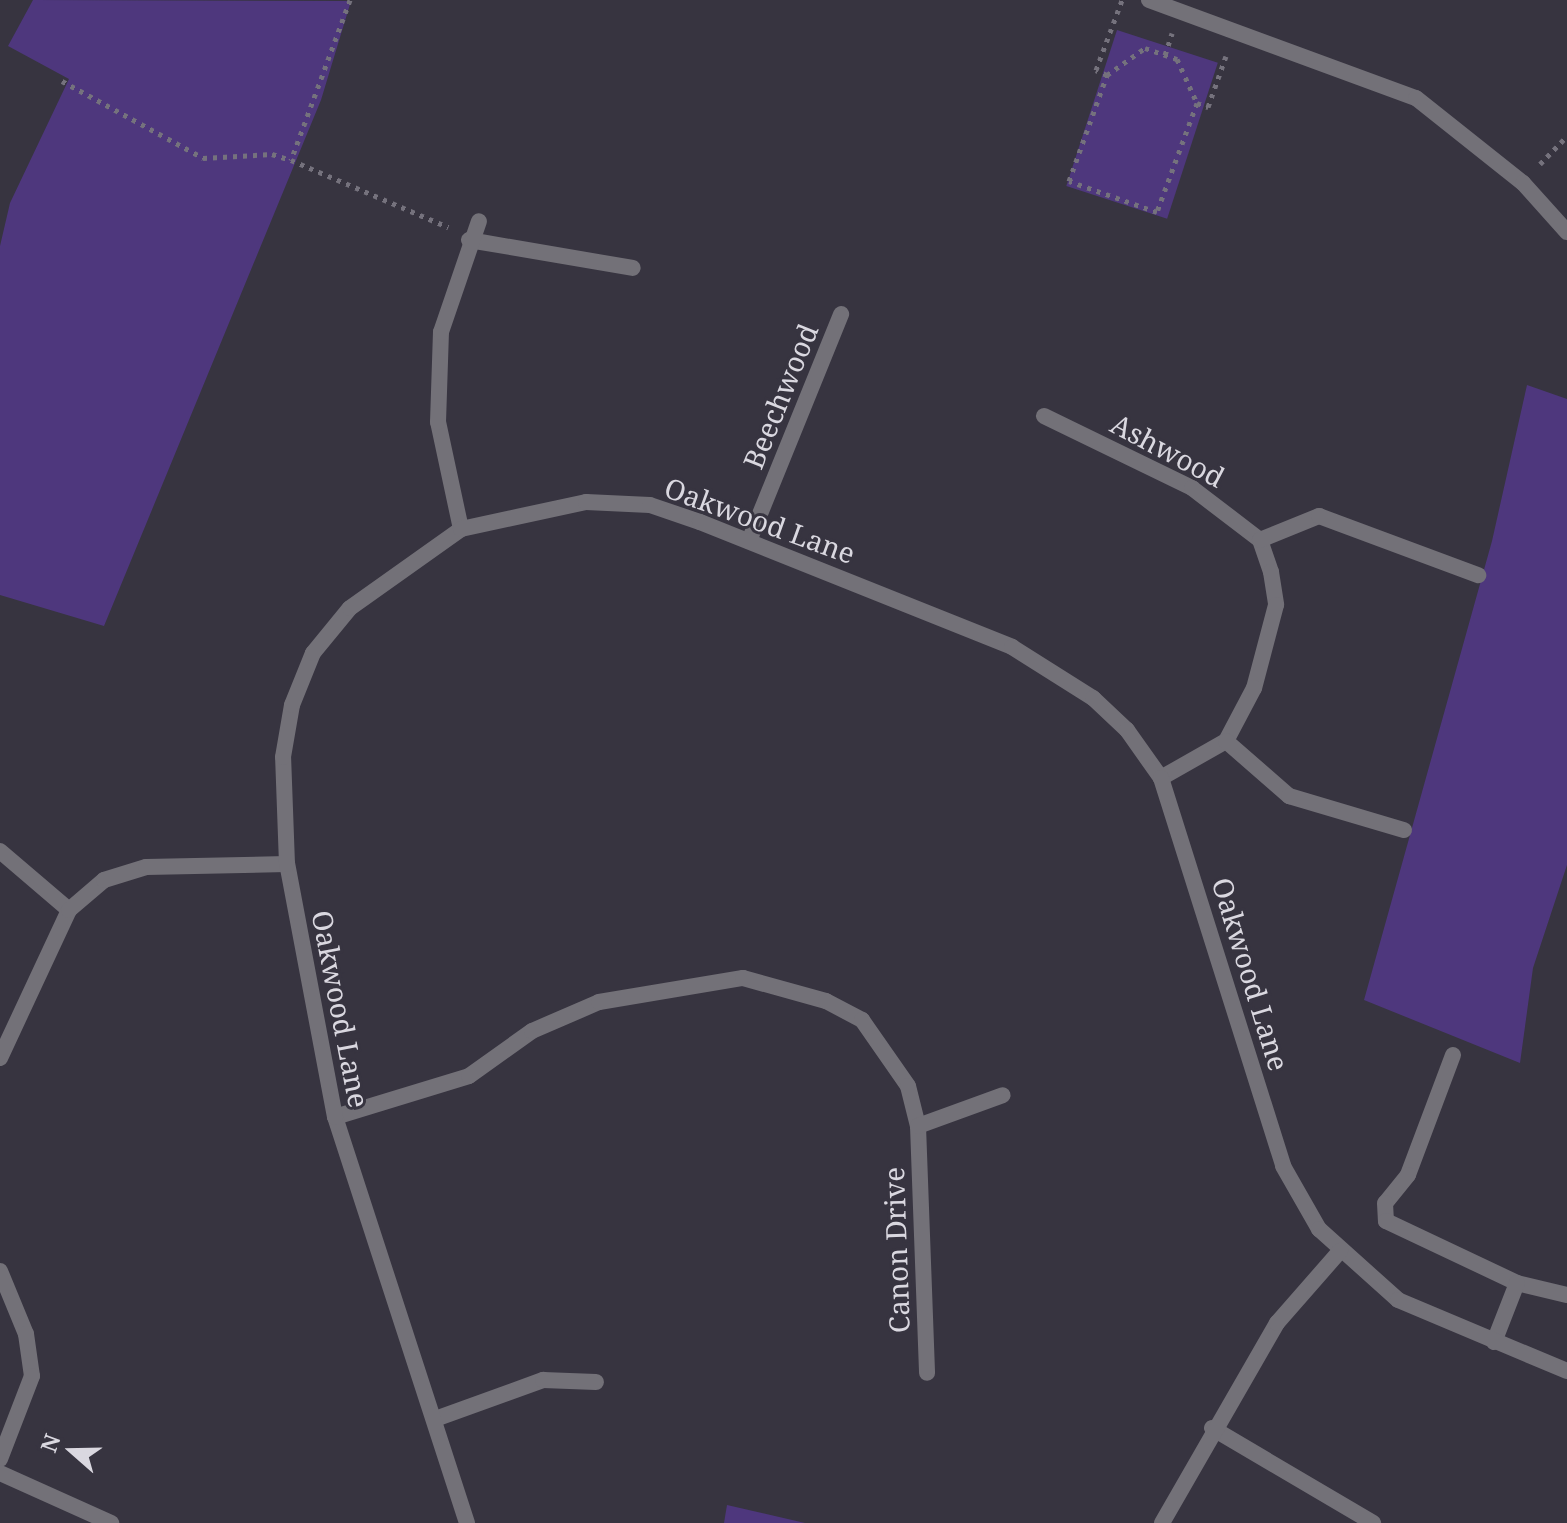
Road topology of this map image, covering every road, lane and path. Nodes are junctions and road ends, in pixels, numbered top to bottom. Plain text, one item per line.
1 (350, 0) edge
2 (1122, 0) edge
3 (1149, 0) edge
4 (1235, 30) junction
5 (1107, 75) junction
6 (62, 81) dead end
7 (1197, 103) junction
8 (1567, 136) edge
9 (291, 160) junction
10 (1523, 183) junction
11 (479, 221) dead end
12 (1567, 232) edge
13 (469, 240) junction
14 (633, 268) dead end
15 (841, 314) dead end
16 (1044, 416) dead end
17 (461, 529) junction
18 (1260, 540) junction
19 (749, 541) junction
20 (1478, 575) dead end
21 (1226, 741) junction
22 (1161, 778) junction
23 (1404, 830) dead end
24 (0, 851) edge
25 (287, 864) junction
26 (69, 910) junction
27 (1453, 1055) dead end
28 (0, 1058) edge
29 (1003, 1095) dead end
30 (335, 1117) junction
31 (918, 1126) junction
32 (1340, 1251) junction
33 (0, 1271) edge
34 (1517, 1283) junction
35 (1567, 1295) edge
36 (1494, 1342) junction
37 (1567, 1371) edge
38 (927, 1373) dead end
39 (596, 1382) dead end
40 (438, 1418) junction
41 (1212, 1428) junction
42 (0, 1459) edge
43 (0, 1473) edge
44 (111, 1523) edge
45 (467, 1523) edge
46 (1162, 1523) edge
47 (1373, 1523) edge

1 - 9 path
2 - 5 path
3 - 4 street
4 - 7 path
4 - 10 street
5 - 7 path
5 - 7 path
6 - 9 path
8 - 10 path
9 - 13 path
10 - 12 street
11 - 13 street
13 - 14 street
13 - 17 street
15 - 19 street, Beechwood
16 - 18 street, Ashwood
17 - 19 street, Oakwood Lane
17 - 25 street, Oakwood Lane
18 - 20 street
18 - 21 street
19 - 22 street, Oakwood Lane
21 - 22 street
21 - 23 street
22 - 32 street, Oakwood Lane
24 - 26 street
25 - 26 street
25 - 30 street, Oakwood Lane
26 - 28 street
27 - 34 street
29 - 31 street, Canon Drive
30 - 31 street, Canon Drive
30 - 40 street, Oakwood Lane
31 - 38 street, Canon Drive
32 - 36 street, Oakwood Lane
32 - 41 street
33 - 42 street
34 - 35 street
34 - 36 street
36 - 37 street, Oakwood Lane
39 - 40 street
40 - 45 street, Oakwood Lane
41 - 46 street
41 - 47 street
43 - 44 street

